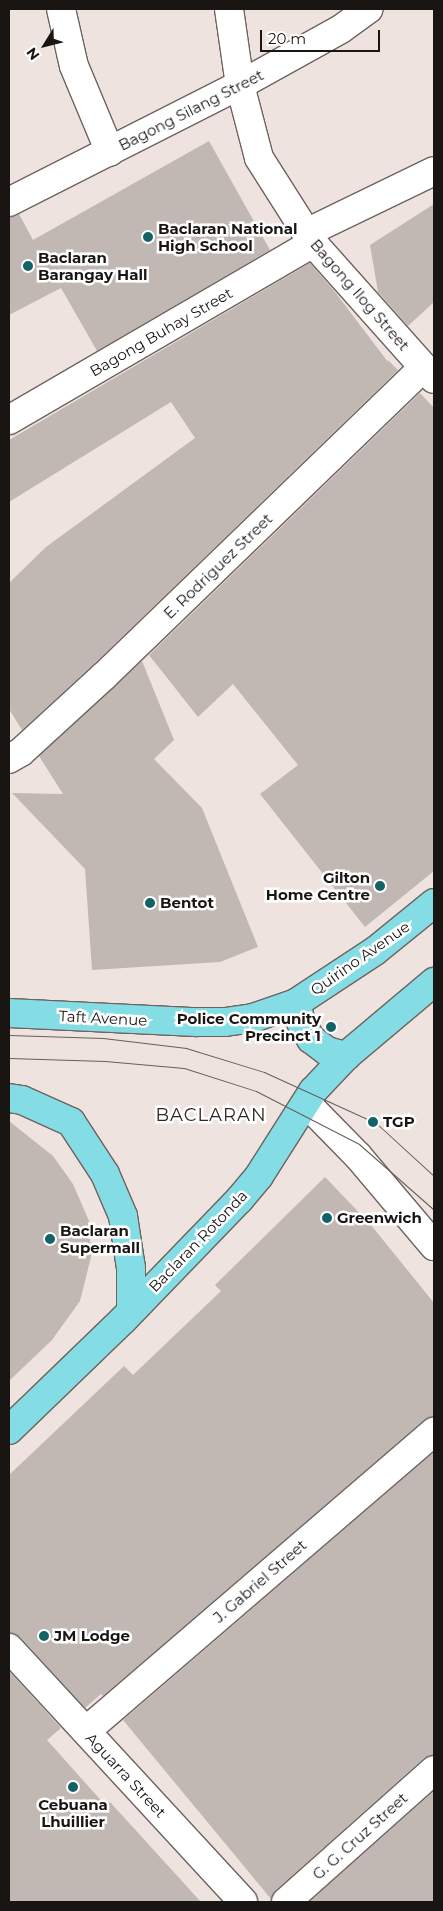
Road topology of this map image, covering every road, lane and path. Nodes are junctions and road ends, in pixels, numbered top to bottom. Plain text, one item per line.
1 (61, 9) edge
2 (229, 9) edge
3 (369, 9) edge
4 (240, 85) junction
5 (110, 152) junction
6 (434, 170) edge
7 (9, 202) edge
8 (310, 238) junction
9 (429, 373) edge
10 (9, 420) edge
11 (9, 759) edge
12 (434, 903) edge
13 (434, 982) edge
14 (296, 1003) junction
15 (9, 1013) edge
16 (196, 1022) joint
17 (346, 1056) junction
18 (9, 1098) edge
19 (310, 1098) junction
20 (434, 1246) edge
21 (131, 1310) junction
22 (9, 1430) edge
23 (434, 1432) edge
24 (9, 1648) edge
25 (86, 1731) junction
26 (434, 1770) edge
27 (244, 1902) edge
28 (286, 1902) edge

1 - 5 street
2 - 4 street, Bagong Ilog Street
3 - 4 street, Bagong Silang Street
4 - 5 street, Bagong Silang Street
4 - 8 street, Bagong Ilog Street
5 - 7 street, Bagong Silang Street
6 - 8 street, Bagong Buhay Street
8 - 9 street, Bagong Ilog Street
8 - 10 street, Bagong Buhay Street
9 - 11 street, E. Rodriguez Street
12 - 14 main road, Quirino Avenue
13 - 17 main road
14 - 16 main road, Quirino Avenue
14 - 17 main road
15 - 16 main road, Taft Avenue
17 - 19 main road
18 - 21 main road, Baclaran Rotonda
19 - 20 street
19 - 21 main road, Baclaran Rotonda
21 - 22 main road
23 - 25 street, J. Gabriel Street
24 - 25 street, Aguarra Street
25 - 27 street, Aguarra Street
26 - 28 street, G. G. Cruz Street

